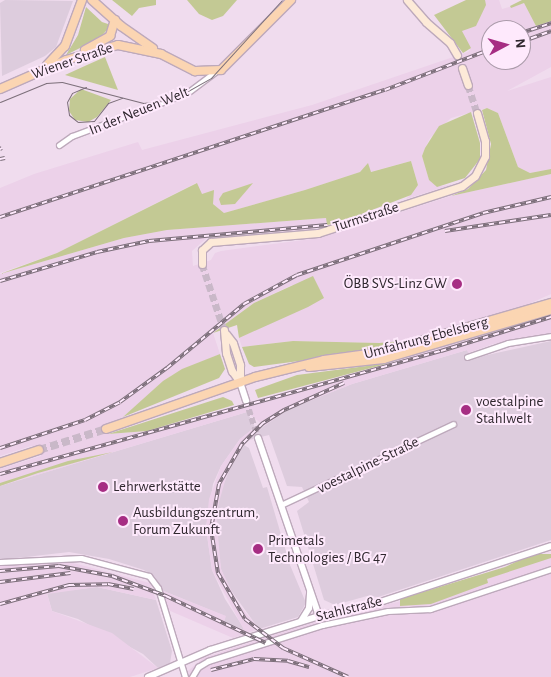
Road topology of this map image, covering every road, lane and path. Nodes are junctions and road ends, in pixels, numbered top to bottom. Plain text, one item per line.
1 (82, 0) edge
2 (92, 0) edge
3 (291, 0) edge
4 (407, 0) edge
5 (115, 20) junction
6 (161, 54) junction
7 (457, 55) tunnel mouth
8 (66, 60) junction
9 (462, 68) tunnel mouth
10 (40, 71) junction
11 (216, 72) junction
12 (468, 85) tunnel mouth
13 (0, 88) edge
14 (477, 113) tunnel mouth
15 (59, 145) dead end
16 (202, 264) tunnel mouth
17 (551, 303) edge
18 (551, 310) edge
19 (225, 332) tunnel mouth
20 (551, 336) edge
21 (466, 357) dead end
22 (299, 367) junction
23 (240, 382) junction
24 (246, 401) tunnel mouth
25 (453, 424) dead end
26 (106, 429) tunnel mouth
27 (258, 438) tunnel mouth
28 (39, 450) tunnel mouth
29 (0, 463) edge
30 (283, 504) junction
31 (551, 546) edge
32 (0, 562) edge
33 (551, 569) edge
34 (309, 586) junction
35 (319, 616) junction
36 (301, 621) junction
37 (322, 624) junction
38 (180, 664) junction
39 (148, 677) edge
40 (185, 677) edge
41 (192, 677) edge

1 - 10 main road
2 - 5 main road
3 - 11 main road
4 - 7 main road
5 - 6 main road
5 - 8 main road
6 - 8 main road, Wiener Straße
6 - 11 main road, Wiener Straße
8 - 10 main road, Wiener Straße
9 - 12 main road
10 - 13 main road, Wiener Straße
11 - 15 street, In der Neuen Welt
14 - 16 main road, Turmstraße
17 - 22 main road, Umfahrung Ebelsberg
18 - 22 main road, Umfahrung Ebelsberg
19 - 23 main road
20 - 21 street
22 - 23 main road, Umfahrung Ebelsberg
23 - 24 street
23 - 26 main road, Umfahrung Ebelsberg
25 - 30 street, voestalpine-Straße
27 - 30 street
28 - 29 main road
30 - 34 street
31 - 35 street, Stahlstraße
32 - 38 street
33 - 37 street
34 - 35 street
34 - 36 street
35 - 36 street, Stahlstraße
35 - 37 street
36 - 38 street, Stahlstraße
37 - 41 street
38 - 39 street, Stahlstraße
38 - 40 street

